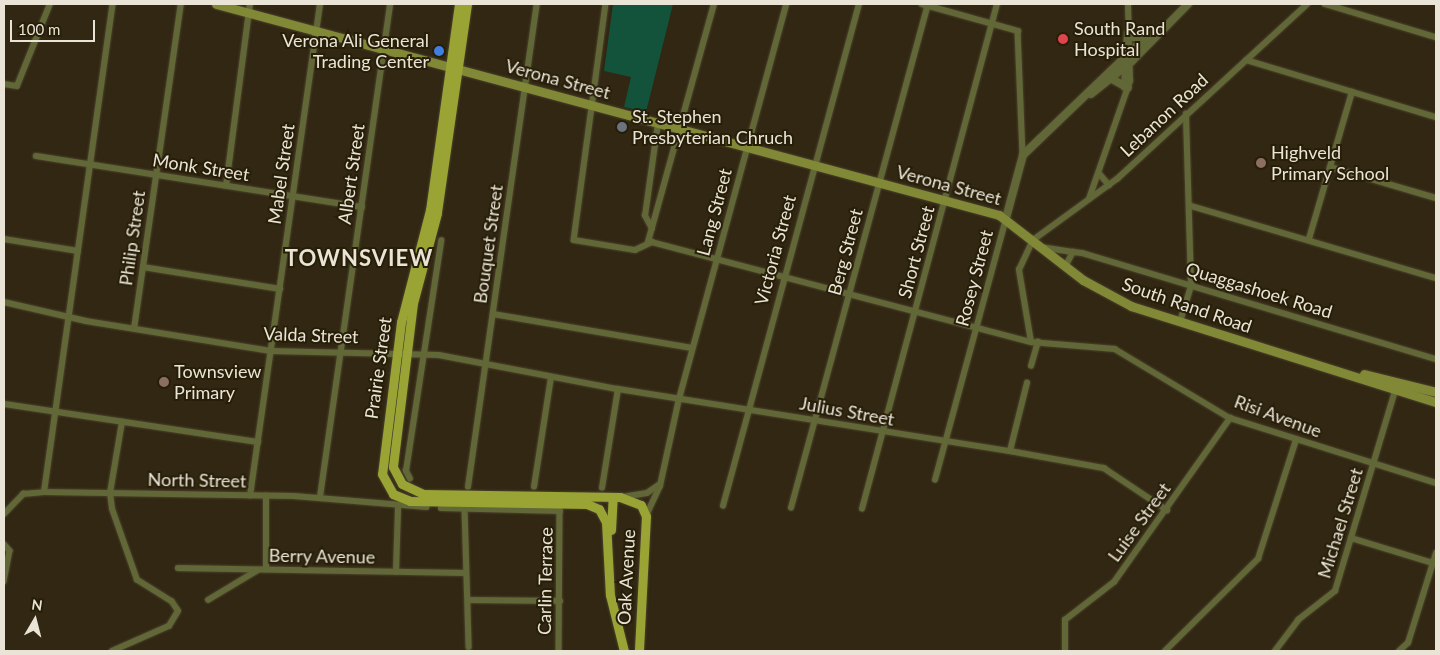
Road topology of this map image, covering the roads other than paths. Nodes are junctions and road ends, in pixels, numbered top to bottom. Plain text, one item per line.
1 (50, 4) edge
2 (113, 4) edge
3 (181, 4) edge
4 (216, 4) edge
5 (320, 4) edge
6 (390, 4) edge
7 (459, 4) edge
8 (467, 4) edge
9 (537, 4) edge
10 (606, 4) edge
11 (714, 4) edge
12 (786, 4) edge
13 (859, 4) edge
14 (926, 4) edge
15 (997, 4) edge
16 (1128, 4) edge
17 (1188, 4) edge
18 (1308, 4) edge
19 (1325, 4) edge
20 (250, 8) edge
21 (992, 22) junction
22 (1162, 28) junction
23 (317, 31) junction
24 (1129, 32) junction
25 (1436, 37) edge
26 (1143, 40) junction
27 (1151, 42) junction
28 (384, 49) junction
29 (1129, 59) junction
30 (1246, 60) junction
31 (453, 68) junction
32 (1112, 79) junction
33 (4, 84) edge
34 (525, 87) junction
35 (1126, 87) junction
36 (1352, 92) junction
37 (1089, 94) junction
38 (592, 105) junction
39 (1186, 114) junction
40 (1436, 117) edge
41 (658, 123) junction
42 (680, 129) junction
43 (747, 147) junction
44 (1023, 155) junction
45 (36, 156) dead end
46 (91, 164) junction
47 (814, 165) junction
48 (1330, 167) junction
49 (1099, 174) junction
50 (156, 175) junction
51 (879, 183) junction
52 (1109, 185) junction
53 (226, 186) junction
54 (293, 196) junction
55 (1436, 198) edge
56 (945, 200) junction
57 (1088, 201) junction
58 (1192, 206) junction
59 (362, 207) junction
60 (1006, 218) junction
61 (652, 229) junction
62 (4, 239) edge
63 (1033, 240) junction
64 (1309, 240) junction
65 (440, 241) dead end
66 (650, 242) junction
67 (1041, 247) junction
68 (78, 251) junction
69 (1073, 252) junction
70 (717, 258) junction
71 (143, 267) junction
72 (1065, 267) junction
73 (784, 276) junction
74 (1436, 278) edge
75 (1191, 285) junction
76 (280, 290) junction
77 (850, 294) junction
78 (4, 302) edge
79 (915, 313) junction
80 (493, 314) junction
81 (69, 317) junction
82 (1180, 322) junction
83 (976, 327) junction
84 (134, 329) junction
85 (1035, 342) junction
86 (692, 348) junction
87 (271, 351) junction
88 (340, 351) junction
89 (396, 352) junction
90 (406, 352) junction
91 (423, 353) junction
92 (1436, 359) edge
93 (485, 364) junction
94 (1032, 366) dead end
95 (550, 377) junction
96 (1027, 383) dead end
97 (1397, 385) junction
98 (618, 389) junction
99 (1436, 392) edge
100 (679, 399) junction
101 (1436, 402) edge
102 (4, 404) edge
103 (749, 410) junction
104 (56, 411) junction
105 (1230, 418) junction
106 (815, 421) junction
107 (122, 422) junction
108 (883, 431) junction
109 (946, 440) junction
110 (1296, 440) junction
111 (258, 442) junction
112 (1010, 451) junction
113 (1374, 464) junction
114 (410, 479) dead end
115 (935, 480) dead end
116 (662, 482) junction
117 (1436, 483) edge
118 (468, 487) dead end
119 (534, 487) dead end
120 (602, 488) dead end
121 (44, 492) junction
122 (110, 493) junction
123 (250, 496) junction
124 (266, 496) junction
125 (320, 497) junction
126 (617, 497) junction
127 (641, 505) joint
128 (722, 506) dead end
129 (398, 507) junction
130 (427, 507) dead end
131 (441, 508) dead end
132 (791, 508) dead end
133 (465, 509) junction
134 (862, 509) dead end
135 (1166, 510) junction
136 (4, 514) edge
137 (646, 516) junction
138 (1352, 538) junction
139 (4, 544) edge
140 (607, 544) junction
141 (1436, 553) edge
142 (1435, 564) edge
143 (178, 568) dead end
144 (258, 570) junction
145 (266, 570) junction
146 (396, 572) junction
147 (464, 573) junction
148 (4, 581) edge
149 (208, 600) dead end
150 (471, 600) junction
151 (560, 601) junction
152 (1408, 643) junction
153 (469, 647) dead end
154 (112, 651) edge
155 (559, 651) edge
156 (624, 651) edge
157 (639, 651) edge
158 (1066, 651) edge
159 (1164, 651) edge
160 (1275, 651) edge
161 (1399, 651) edge
162 (1411, 651) edge

1 - 33 street
2 - 46 street
3 - 50 street, Philip Street
4 - 20 main road, Verona Street
5 - 23 street, Mabel Street
6 - 28 street, Albert Street
7 - 31 main road, Prairie Street
8 - 31 main road, Prairie Street
9 - 34 street, Bouquet Street
10 - 38 street
11 - 42 street
12 - 43 street, Lang Street
13 - 47 street, Victoria Street
14 - 21 street
14 - 51 street, Berg Street
15 - 21 street, Short Street
16 - 24 street
17 - 22 street
18 - 30 street, Lebanon Road
19 - 25 street
20 - 23 main road, Verona Street
20 - 53 street
21 - 44 street, Rosey Street
21 - 56 street, Short Street
22 - 26 street
22 - 27 street
23 - 28 main road, Verona Street
23 - 54 street, Mabel Street
24 - 26 street
24 - 29 street
26 - 27 street
26 - 29 street
27 - 29 street
28 - 31 main road, Verona Street
28 - 59 street, Albert Street
29 - 32 street
29 - 35 street
29 - 37 street
30 - 36 street
30 - 39 street, Lebanon Road
31 - 34 main road, Verona Street
31 - 89 main road, Prairie Street
31 - 90 main road, Prairie Street
32 - 35 street
32 - 37 street
34 - 38 main road, Verona Street
34 - 80 street, Bouquet Street
35 - 49 street
36 - 40 street
36 - 48 street
37 - 44 street
38 - 41 main road, Verona Street
38 - 66 street
39 - 52 street, Lebanon Road
39 - 58 street
41 - 42 main road, Verona Street
41 - 61 street
42 - 43 main road, Verona Street
42 - 61 street
43 - 47 main road, Verona Street
43 - 70 street, Lang Street
44 - 60 street, Rosey Street
45 - 46 street, Monk Street
46 - 50 street, Monk Street
46 - 68 street
47 - 51 main road, Verona Street
47 - 73 street, Victoria Street
48 - 55 street
48 - 64 street
49 - 52 street
49 - 57 street
50 - 53 street, Monk Street
50 - 71 street, Philip Street
51 - 56 main road, Verona Street
51 - 77 street, Berg Street
52 - 57 street, Lebanon Road
53 - 54 street, Monk Street
54 - 59 street, Monk Street
54 - 76 street, Mabel Street
56 - 60 main road, Verona Street
56 - 79 street, Short Street
57 - 63 street, Lebanon Road
58 - 64 street
58 - 75 street
59 - 88 street, Albert Street
60 - 63 main road, South Rand Road
60 - 83 street, Rosey Street
61 - 66 street
62 - 68 street
63 - 67 main road, South Rand Road
63 - 85 street
64 - 74 street
65 - 91 street
66 - 70 street, Risi Avenue
67 - 69 street, Quaggashoek Road
67 - 72 main road, South Rand Road
68 - 81 street
69 - 72 street
69 - 75 street, Quaggashoek Road
70 - 73 street, Risi Avenue
70 - 86 street, Lang Street
71 - 76 street
71 - 84 street, Philip Street
72 - 82 main road, South Rand Road
73 - 77 street, Risi Avenue
73 - 103 street, Victoria Street
75 - 82 street
75 - 92 street, Quaggashoek Road
76 - 87 street, Mabel Street
77 - 79 street, Risi Avenue
77 - 106 street, Berg Street
78 - 81 street, Valda Street
79 - 83 street, Risi Avenue
79 - 108 street, Short Street
80 - 86 street
80 - 93 street, Bouquet Street
81 - 84 street, Valda Street
81 - 104 street
82 - 97 main road, South Rand Road
83 - 85 street, Risi Avenue
83 - 109 street, Rosey Street
84 - 87 street, Valda Street
85 - 94 street
85 - 105 street, Risi Avenue
86 - 100 street, Lang Street
87 - 88 street, Valda Street
87 - 111 street, Mabel Street
88 - 89 street, Valda Street
88 - 125 street, Albert Street
89 - 90 street, Valda Street
89 - 140 main road, Prairie Street
90 - 91 street, Valda Street
90 - 126 main road, Prairie Street
91 - 93 street, Valda Street
91 - 114 street
93 - 95 street, Valda Street
93 - 118 street, Bouquet Street
95 - 98 street, Valda Street
95 - 119 street
96 - 112 street
97 - 99 main road, South Rand Road
97 - 101 main road, South Rand Road
97 - 113 street, Michael Street
98 - 100 street, Valda Street
98 - 120 street
100 - 103 street, Julius Street
100 - 116 street, Lang Street
102 - 104 street
103 - 106 street, Julius Street
103 - 128 street, Victoria Street
104 - 107 street
104 - 121 street
105 - 110 street, Risi Avenue
105 - 135 street, Luise Street
106 - 108 street, Julius Street
106 - 132 street, Berg Street
107 - 111 street
107 - 122 street
108 - 109 street, Julius Street
108 - 134 street, Short Street
109 - 112 street, Julius Street
109 - 115 street, Rosey Street
110 - 113 street, Risi Avenue
110 - 159 street
111 - 123 street, Mabel Street
112 - 135 street, Julius Street
113 - 117 street, Risi Avenue
113 - 138 street, Michael Street
116 - 126 street
116 - 137 street, Lang Street
121 - 122 street, North Street
121 - 136 street, North Street
122 - 123 street, North Street
122 - 154 street
123 - 124 street, North Street
124 - 125 street, North Street
124 - 145 street
125 - 129 street, North Street
126 - 127 main road, Prairie Street
126 - 140 main road
127 - 137 main road, Oak Avenue
129 - 130 street
129 - 146 street
131 - 133 street, Carlin Terrace
133 - 147 street
133 - 151 street, Carlin Terrace
135 - 158 street, Luise Street
137 - 157 main road, Oak Avenue
138 - 142 street
138 - 160 street, Michael Street
139 - 148 street
140 - 156 main road, Oak Avenue
141 - 142 street
142 - 152 street
143 - 144 street, Berry Avenue
144 - 145 street, Berry Avenue
144 - 149 street
145 - 146 street, Berry Avenue
146 - 147 street, Berry Avenue
147 - 150 street
150 - 151 street
150 - 153 street
151 - 155 street, Carlin Terrace
152 - 161 street
152 - 162 street

